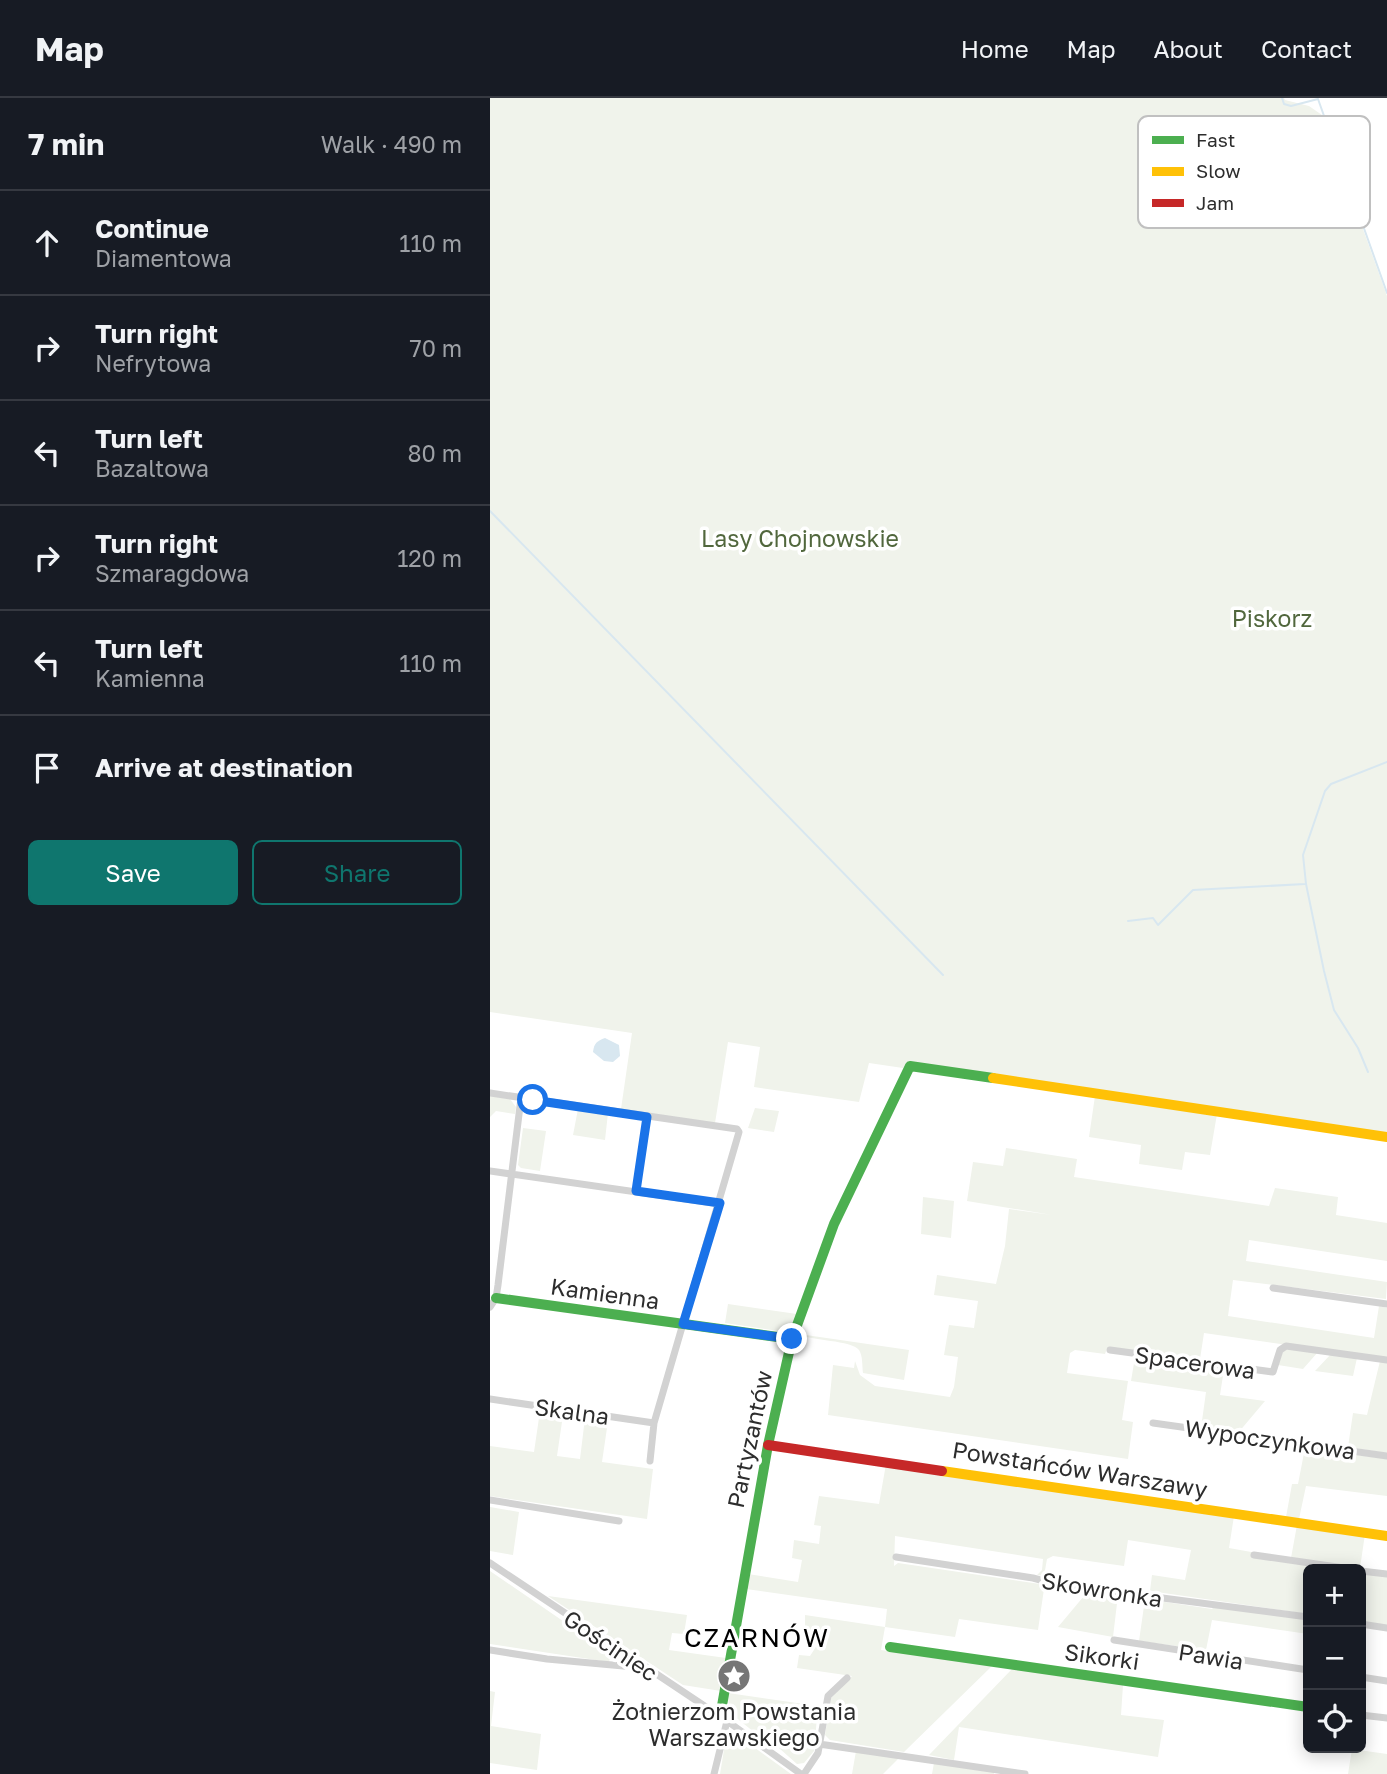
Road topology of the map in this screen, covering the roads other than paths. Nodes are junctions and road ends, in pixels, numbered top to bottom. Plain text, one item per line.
1 (490, 1093) edge
2 (521, 1098) junction
3 (647, 1117) junction
4 (1387, 1137) edge
5 (490, 1171) edge
6 (512, 1174) junction
7 (636, 1191) junction
8 (720, 1203) junction
9 (1273, 1288) dead end
10 (493, 1302) edge
11 (1387, 1304) edge
12 (683, 1324) junction
13 (792, 1339) junction
14 (1110, 1350) dead end
15 (1387, 1360) edge
16 (490, 1399) edge
17 (654, 1423) junction
18 (1153, 1423) dead end
19 (768, 1445) junction
20 (1387, 1456) edge
21 (650, 1461) dead end
22 (490, 1500) edge
23 (619, 1521) dead end
24 (1387, 1536) edge
25 (1254, 1555) dead end
26 (896, 1557) dead end
27 (490, 1563) edge
28 (1316, 1564) edge
29 (1366, 1572) edge
30 (1387, 1574) edge
31 (1303, 1616) edge
32 (1366, 1625) edge
33 (1387, 1628) edge
34 (1114, 1640) dead end
35 (890, 1647) dead end
36 (490, 1650) edge
37 (645, 1668) junction
38 (1303, 1669) edge
39 (847, 1678) dead end
40 (1366, 1678) edge
41 (1387, 1681) edge
42 (1303, 1706) edge
43 (1366, 1716) edge
44 (1387, 1718) edge
45 (723, 1719) junction
46 (820, 1744) junction
47 (714, 1774) edge
48 (802, 1774) edge
49 (1024, 1774) edge

1 - 2 street
2 - 3 street
2 - 6 street
3 - 7 street
3 - 8 street
4 - 13 street, Partyzantów
5 - 6 street
6 - 7 street
6 - 10 street
7 - 8 street
8 - 12 street
9 - 11 street
10 - 12 street, Kamienna
12 - 13 street, Kamienna
12 - 17 street
13 - 19 street, Partyzantów
14 - 15 street, Spacerowa
16 - 17 street, Skalna
17 - 21 street
18 - 20 street, Wypoczynkowa
19 - 24 street, Powstańców Warszawy
19 - 45 street, Partyzantów
22 - 23 street
25 - 28 street
26 - 31 street, Skowronka
27 - 37 street, Gościniec
29 - 30 street
32 - 33 street
34 - 38 street, Pawia
35 - 42 street, Sikorki
36 - 37 street
37 - 45 street, Gościniec
39 - 46 street
40 - 41 street
43 - 44 street
45 - 47 street, Partyzantów
45 - 48 street, Gościniec
46 - 48 street
46 - 49 street

